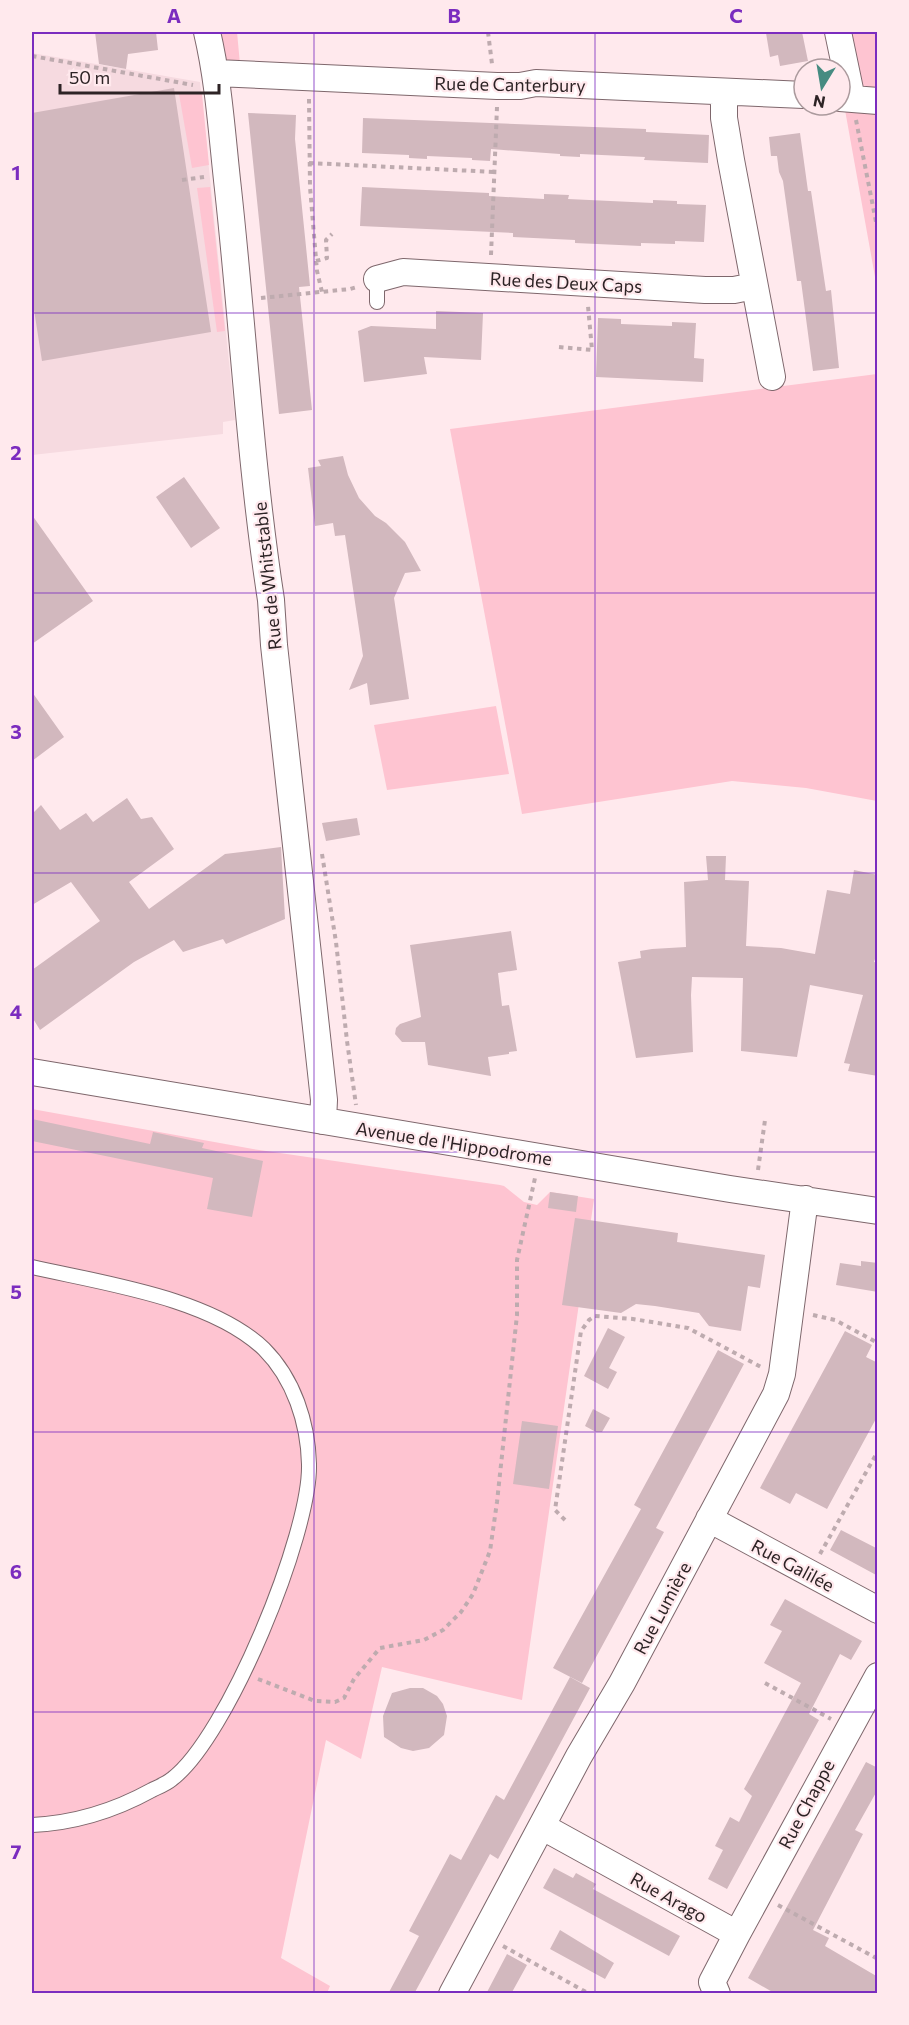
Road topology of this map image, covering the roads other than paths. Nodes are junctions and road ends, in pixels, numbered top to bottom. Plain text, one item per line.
1 (207, 32) edge
2 (838, 32) edge
3 (841, 57) edge
4 (217, 81) junction
5 (724, 92) junction
6 (792, 95) edge
7 (852, 99) edge
8 (878, 101) edge
9 (754, 286) junction
10 (377, 290) road end
11 (772, 377) dead end
12 (32, 1072) edge
13 (323, 1121) junction
14 (805, 1199) junction
15 (878, 1211) edge
16 (32, 1267) edge
17 (709, 1520) junction
18 (878, 1610) edge
19 (878, 1676) edge
20 (32, 1825) edge
21 (543, 1827) junction
22 (736, 1934) junction
23 (452, 1994) edge
24 (717, 1994) edge

1 - 4 street, Rue de Whitstable
2 - 3 street
4 - 5 street, Rue de Canterbury
4 - 13 street, Rue de Whitstable
5 - 6 street, Rue de Canterbury
5 - 9 street
7 - 8 street
9 - 10 street, Rue des Deux Caps
9 - 11 street
12 - 13 street, Avenue de l'Hippodrome
13 - 14 street, Avenue de l'Hippodrome
14 - 15 street, Avenue de l'Hippodrome
14 - 17 street, Rue Lumière
16 - 20 lane
17 - 18 street, Rue Galilée
17 - 21 street, Rue Lumière
19 - 22 street, Rue Chappe
21 - 22 street, Rue Arago
21 - 23 street, Rue Lumière
22 - 24 street

